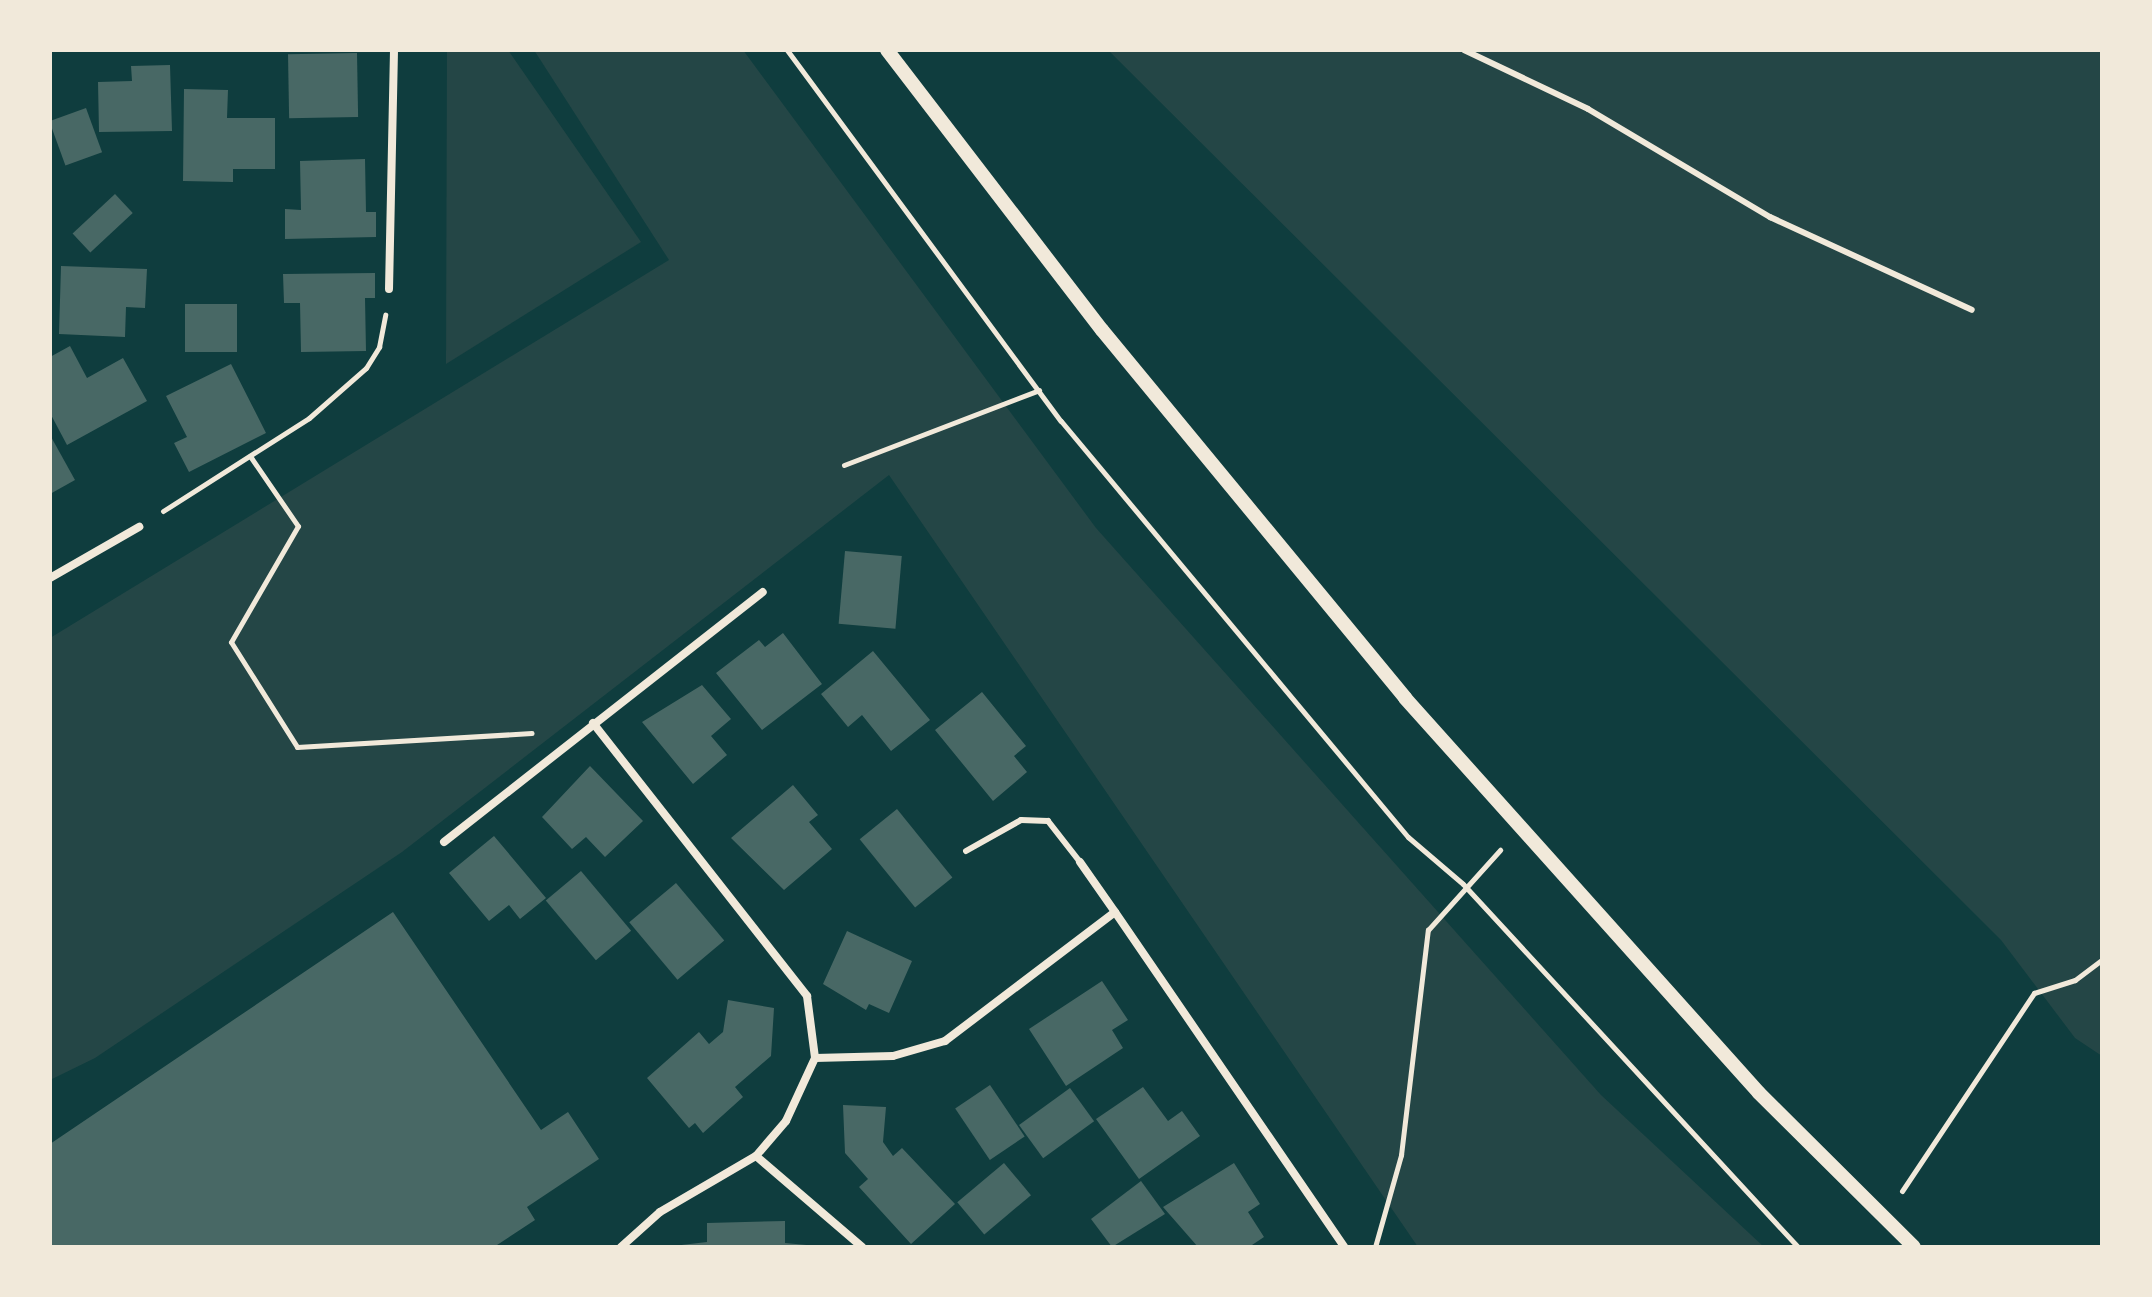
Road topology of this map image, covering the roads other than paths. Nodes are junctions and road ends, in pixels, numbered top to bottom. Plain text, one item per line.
1 (394, 50) edge
2 (887, 50) edge
3 (1464, 50) edge
4 (389, 289) road end
5 (1972, 310) dead end
6 (139, 527) road end
7 (50, 578) edge
8 (763, 592) dead end
9 (593, 723) junction
10 (444, 842) dead end
11 (966, 851) dead end
12 (1080, 862) joint
13 (1115, 912) junction
14 (815, 1058) junction
15 (756, 1156) junction
16 (621, 1247) edge
17 (862, 1247) edge
18 (1344, 1247) edge
19 (1914, 1247) edge

1 - 4 street
2 - 19 street
3 - 5 lane
6 - 7 street
8 - 9 street
9 - 10 street
9 - 14 street
11 - 12 lane
12 - 13 street
13 - 14 street
13 - 18 street
14 - 15 street
15 - 16 street
15 - 17 street

